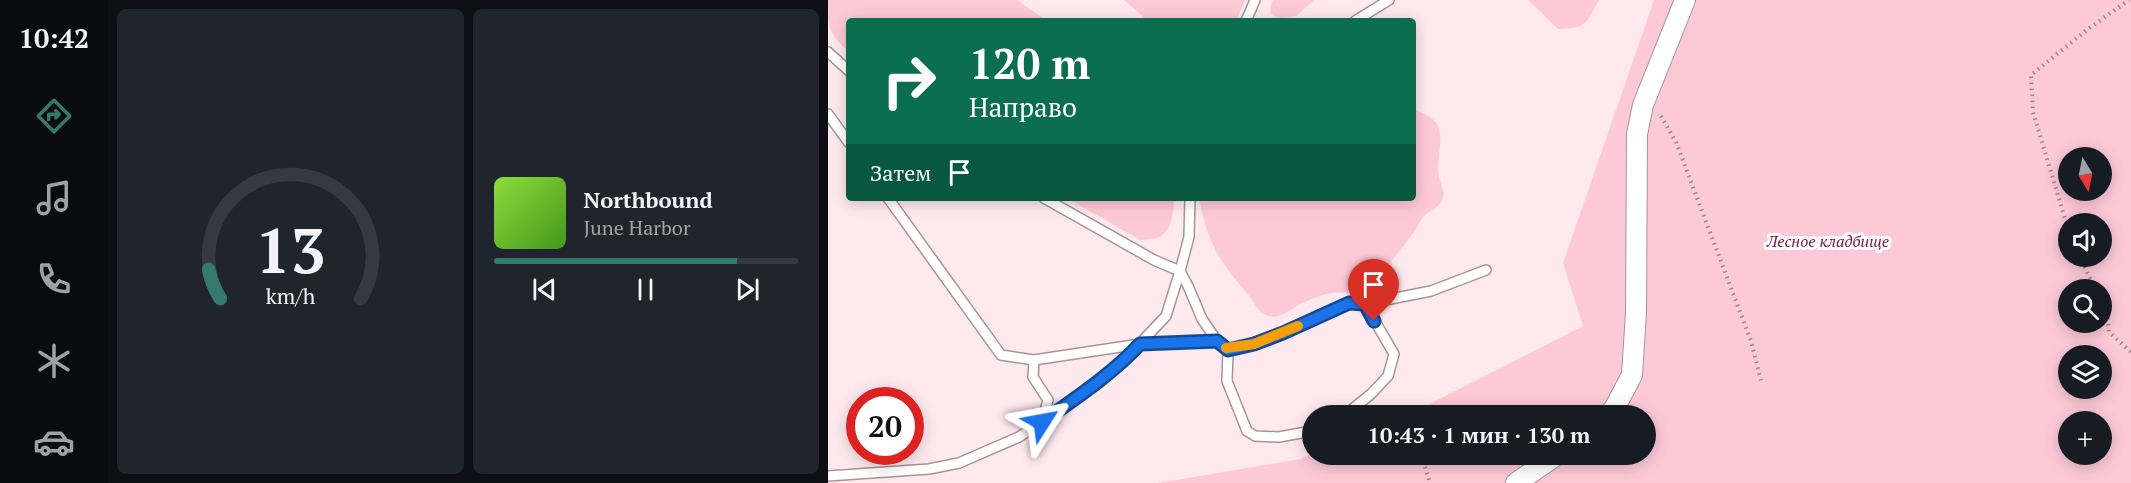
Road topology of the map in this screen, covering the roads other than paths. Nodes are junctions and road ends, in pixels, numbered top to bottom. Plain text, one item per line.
1 (1255, 0) edge
2 (1389, 0) edge
3 (1685, 0) edge
4 (1247, 18) edge
5 (1359, 18) edge
6 (828, 52) edge
7 (846, 68) edge
8 (828, 114) edge
9 (846, 139) edge
10 (890, 201) edge
11 (1049, 201) edge
12 (1190, 201) edge
13 (1486, 270) dead end
14 (1180, 271) junction
15 (1365, 304) junction
16 (1217, 341) junction
17 (1140, 344) junction
18 (1228, 350) junction
19 (1034, 360) junction
20 (1358, 405) edge
21 (1616, 405) edge
22 (1042, 422) junction
23 (1302, 433) edge
24 (1542, 465) edge
25 (828, 476) edge
26 (1516, 483) edge

1 - 4 lane
2 - 5 lane
3 - 21 street
6 - 7 lane
8 - 9 lane
10 - 19 lane
11 - 14 lane
12 - 14 lane
13 - 15 lane
14 - 16 lane
14 - 17 lane
15 - 18 lane
15 - 20 lane
16 - 17 lane
16 - 18 lane
17 - 19 lane
17 - 22 lane
18 - 23 lane
19 - 22 lane
22 - 25 lane
24 - 26 street

